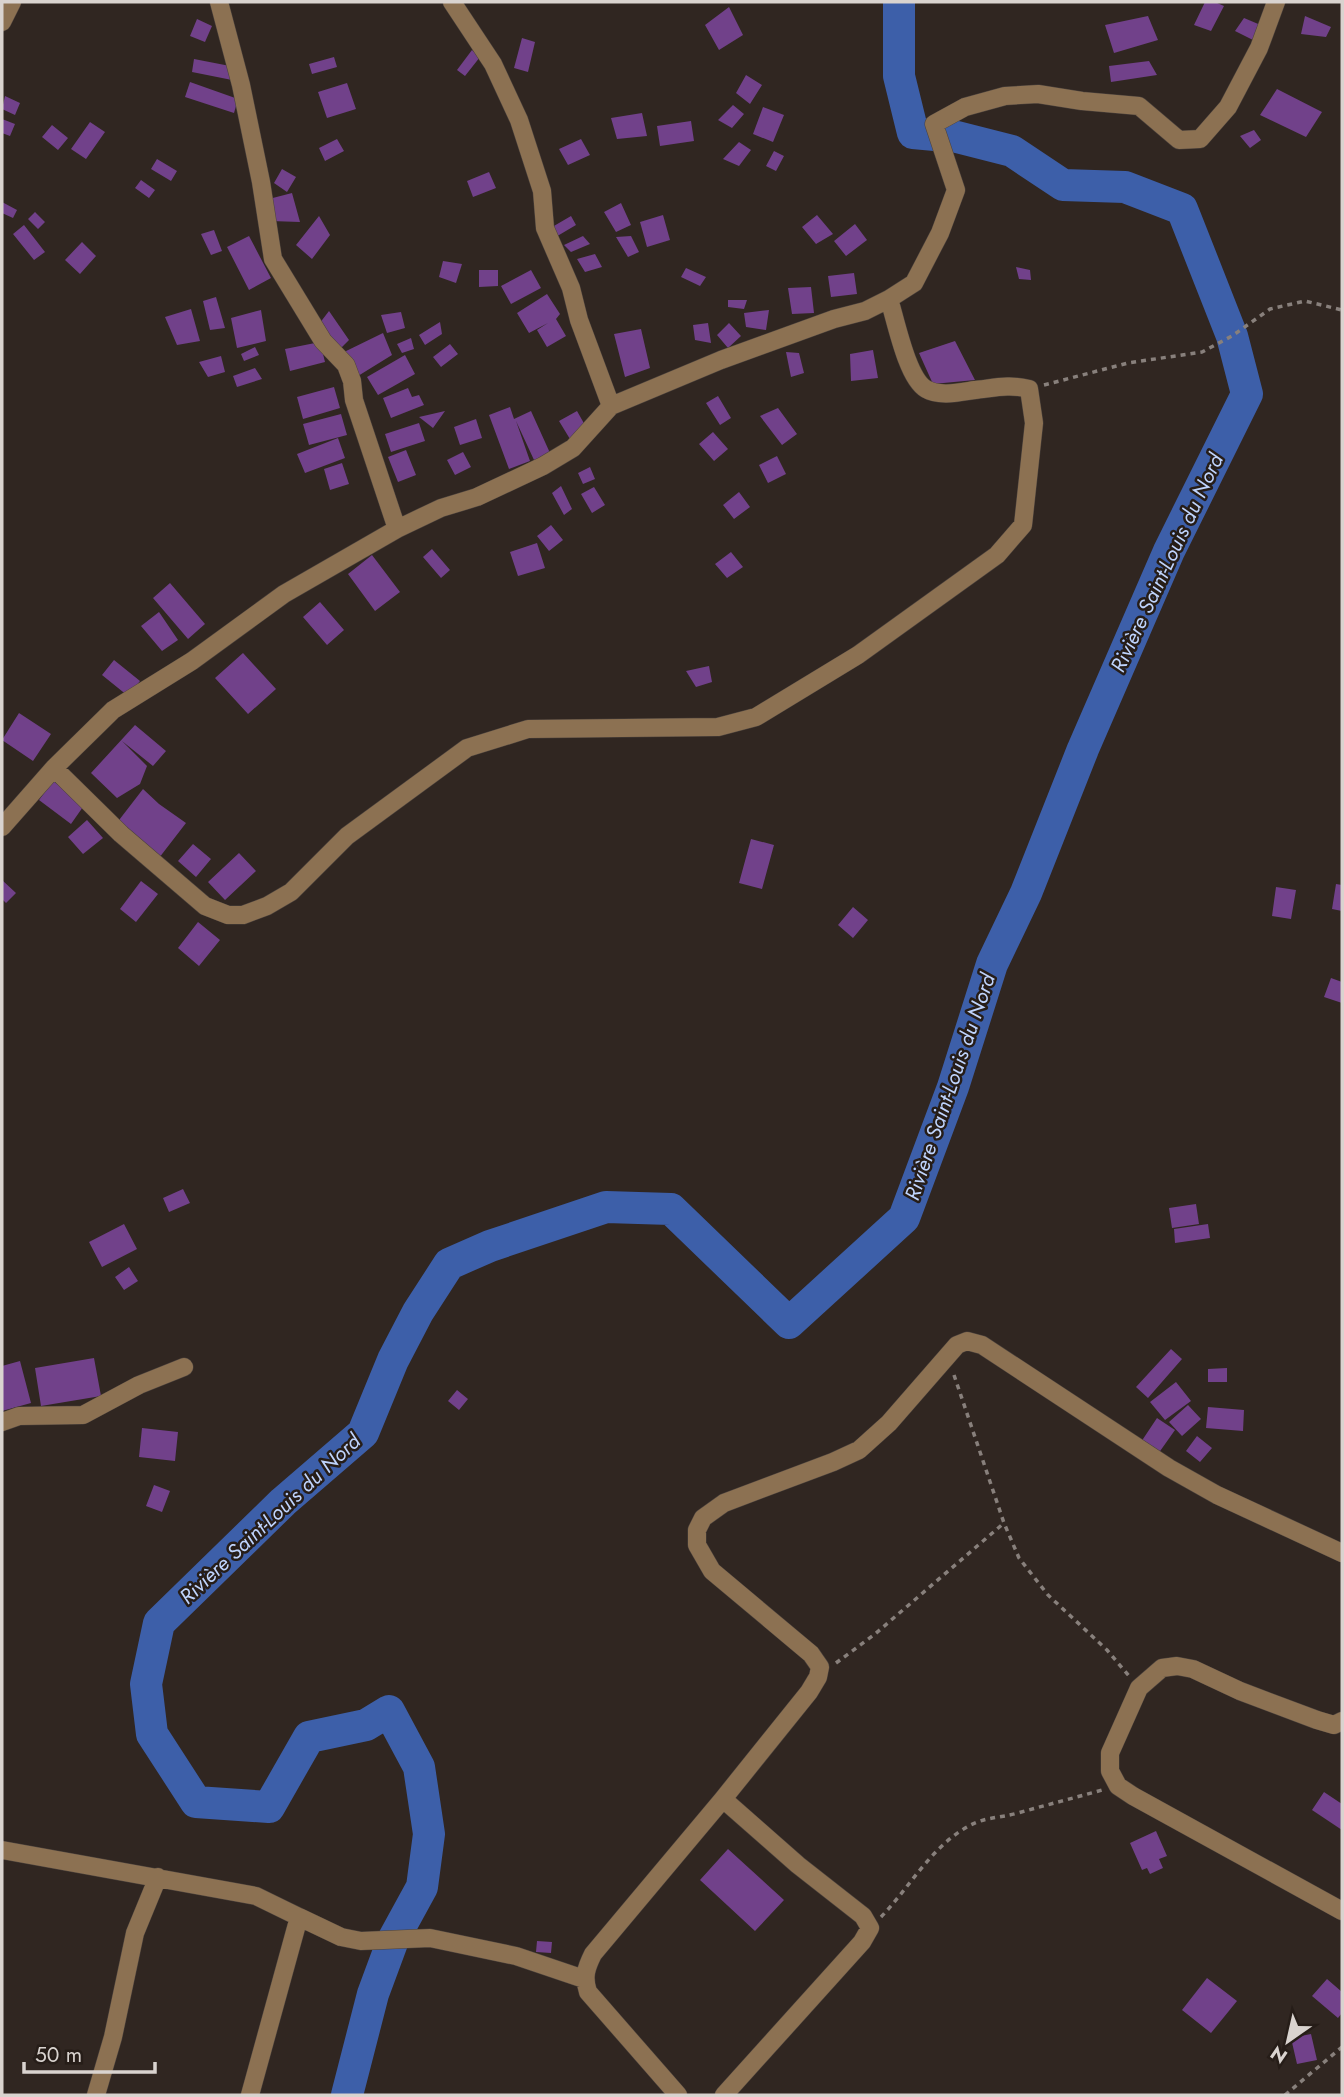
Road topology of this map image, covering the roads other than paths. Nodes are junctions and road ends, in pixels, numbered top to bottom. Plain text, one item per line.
1 (12, 2) edge
2 (219, 2) edge
3 (452, 2) edge
4 (1276, 2) edge
5 (2, 22) edge
6 (889, 299) junction
7 (611, 406) junction
8 (397, 529) junction
9 (54, 768) junction
10 (2, 827) edge
11 (184, 1367) dead end
12 (2, 1422) edge
13 (1342, 1553) edge
14 (1342, 1721) edge
15 (723, 1799) junction
16 (2, 1850) edge
17 (158, 1877) junction
18 (1342, 1911) edge
19 (299, 1917) junction
20 (584, 1979) junction
21 (96, 2095) edge
22 (250, 2095) edge
23 (678, 2095) edge
24 (724, 2095) edge

1 - 5 street
2 - 8 street
3 - 7 street
4 - 6 street
6 - 7 street
6 - 9 street
7 - 8 street
8 - 9 street
9 - 10 street
11 - 12 street
13 - 15 street
14 - 18 street
15 - 20 street
15 - 24 street
16 - 17 street
17 - 19 street
17 - 21 street
19 - 20 street
19 - 22 street
20 - 23 street

